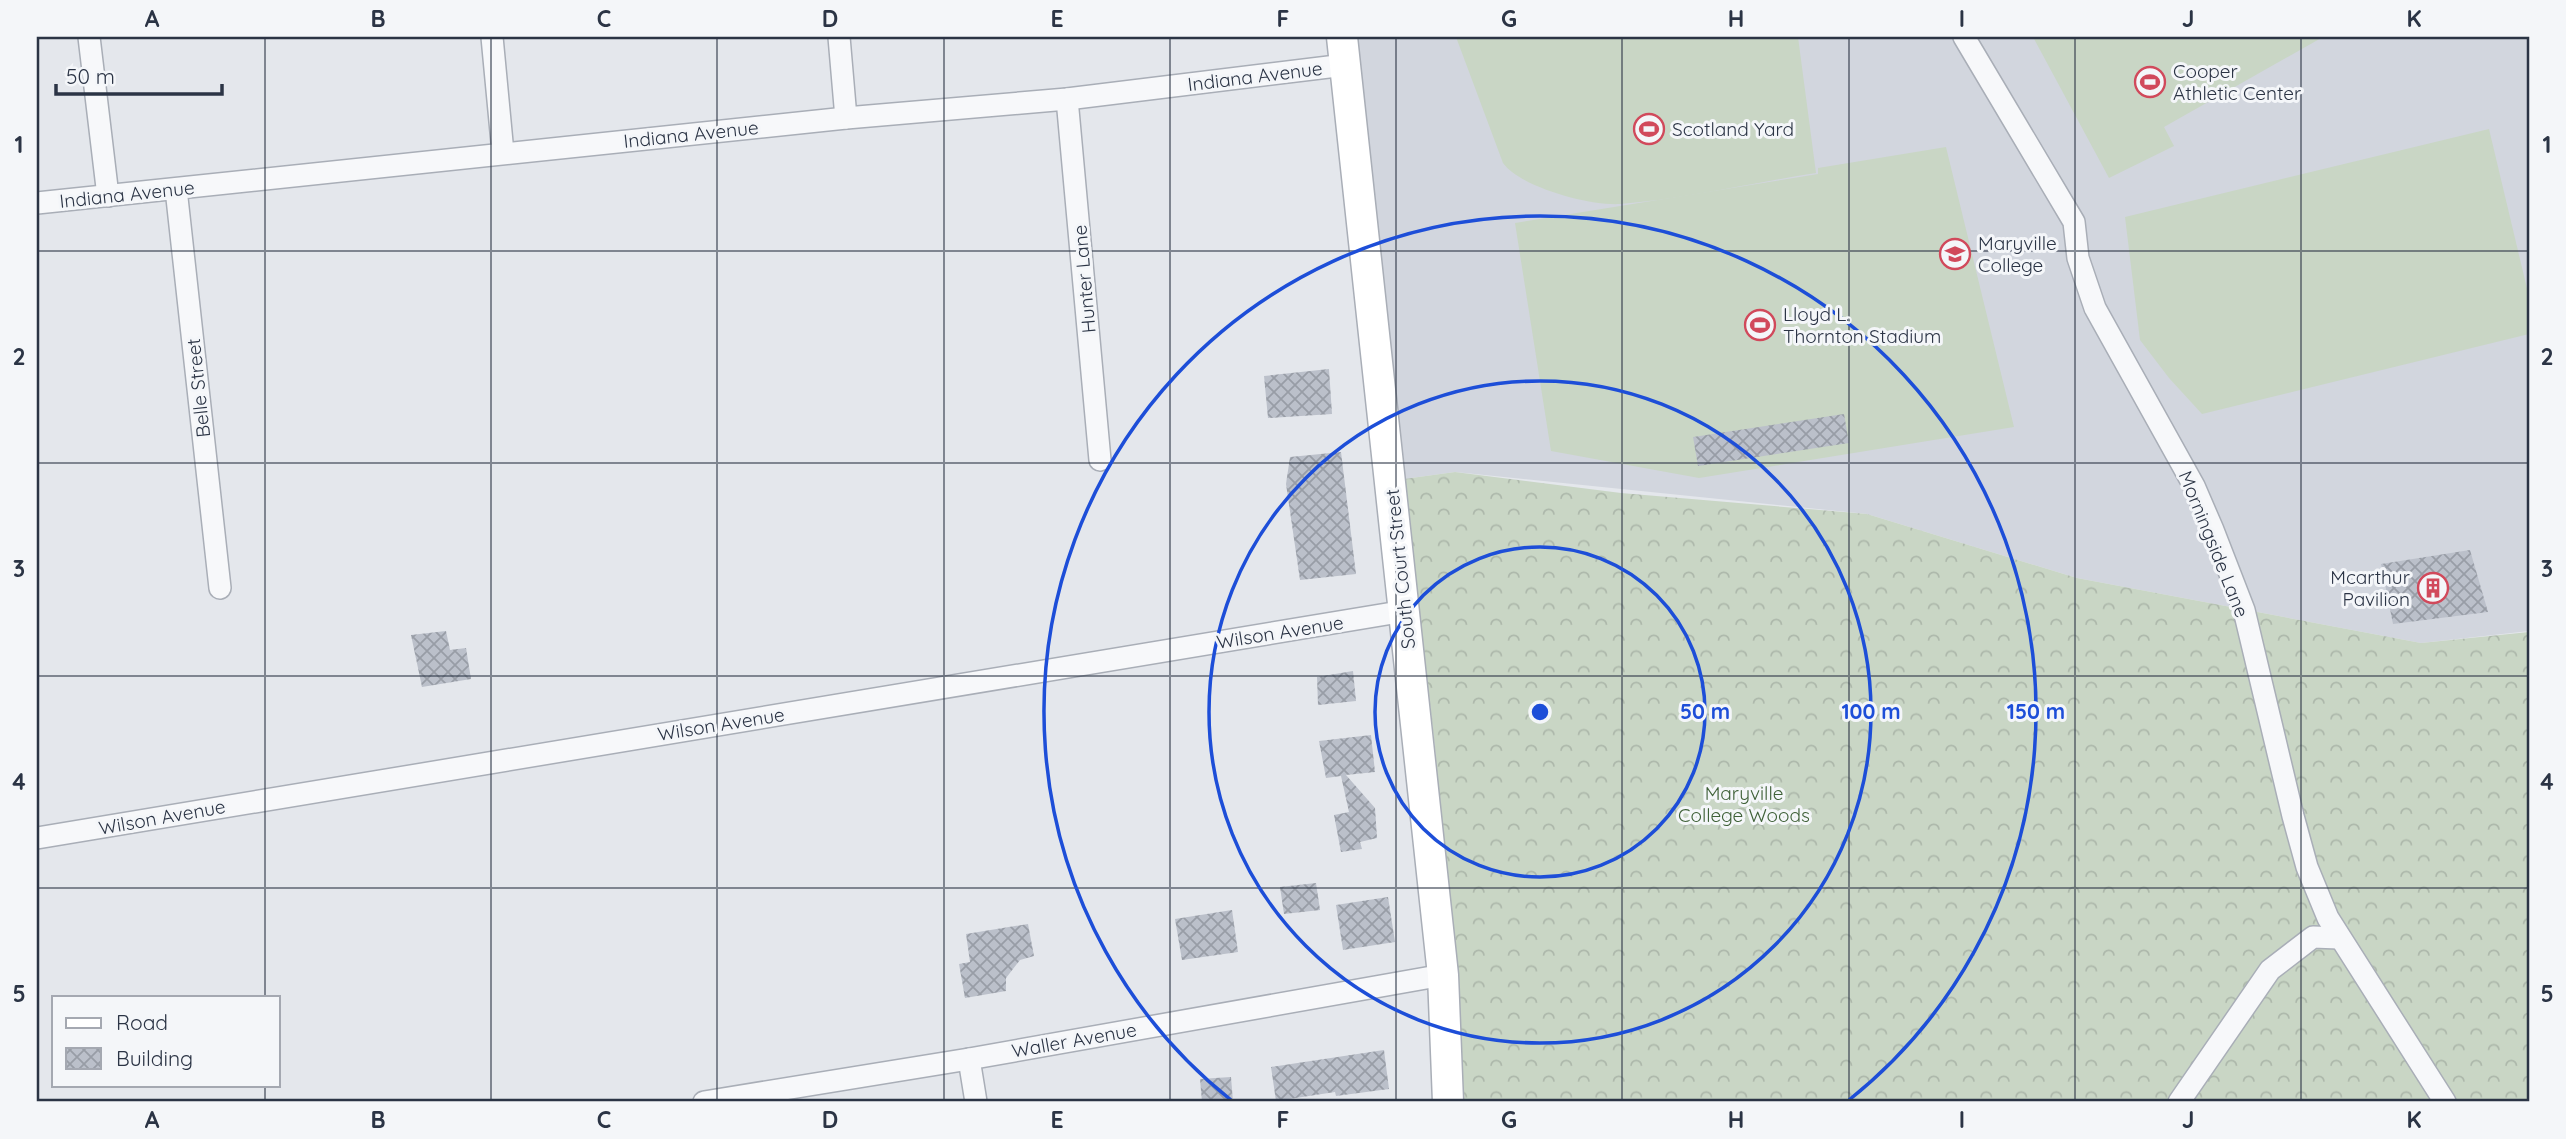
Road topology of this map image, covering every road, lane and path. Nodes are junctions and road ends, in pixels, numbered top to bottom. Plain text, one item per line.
1 (89, 37) edge
2 (492, 37) edge
3 (838, 37) edge
4 (1964, 37) edge
5 (1343, 51) edge
6 (1067, 99) junction
7 (846, 118) junction
8 (503, 153) junction
9 (176, 189) junction
10 (108, 196) junction
11 (37, 203) edge
12 (1100, 460) dead end
13 (220, 588) dead end
14 (1405, 611) junction
15 (37, 838) edge
16 (2339, 938) junction
17 (1443, 975) junction
18 (969, 1059) junction
19 (704, 1102) edge
20 (976, 1102) edge
21 (1448, 1102) edge
22 (2179, 1102) edge
23 (2445, 1102) edge

1 - 10 street
2 - 8 street
3 - 7 street
4 - 16 street, Morningside Lane
5 - 6 street, Indiana Avenue
5 - 14 street, South Court Street
6 - 7 street, Indiana Avenue
6 - 12 street, Hunter Lane
7 - 8 street, Indiana Avenue
8 - 9 street, Indiana Avenue
9 - 10 street, Indiana Avenue
9 - 13 street, Belle Street
10 - 11 street, Indiana Avenue
14 - 15 street, Wilson Avenue
14 - 17 street, South Court Street
16 - 22 street
16 - 23 street, Morningside Lane
17 - 18 street, Waller Avenue
17 - 21 street, South Court Street
18 - 19 street, Waller Avenue
18 - 20 street

